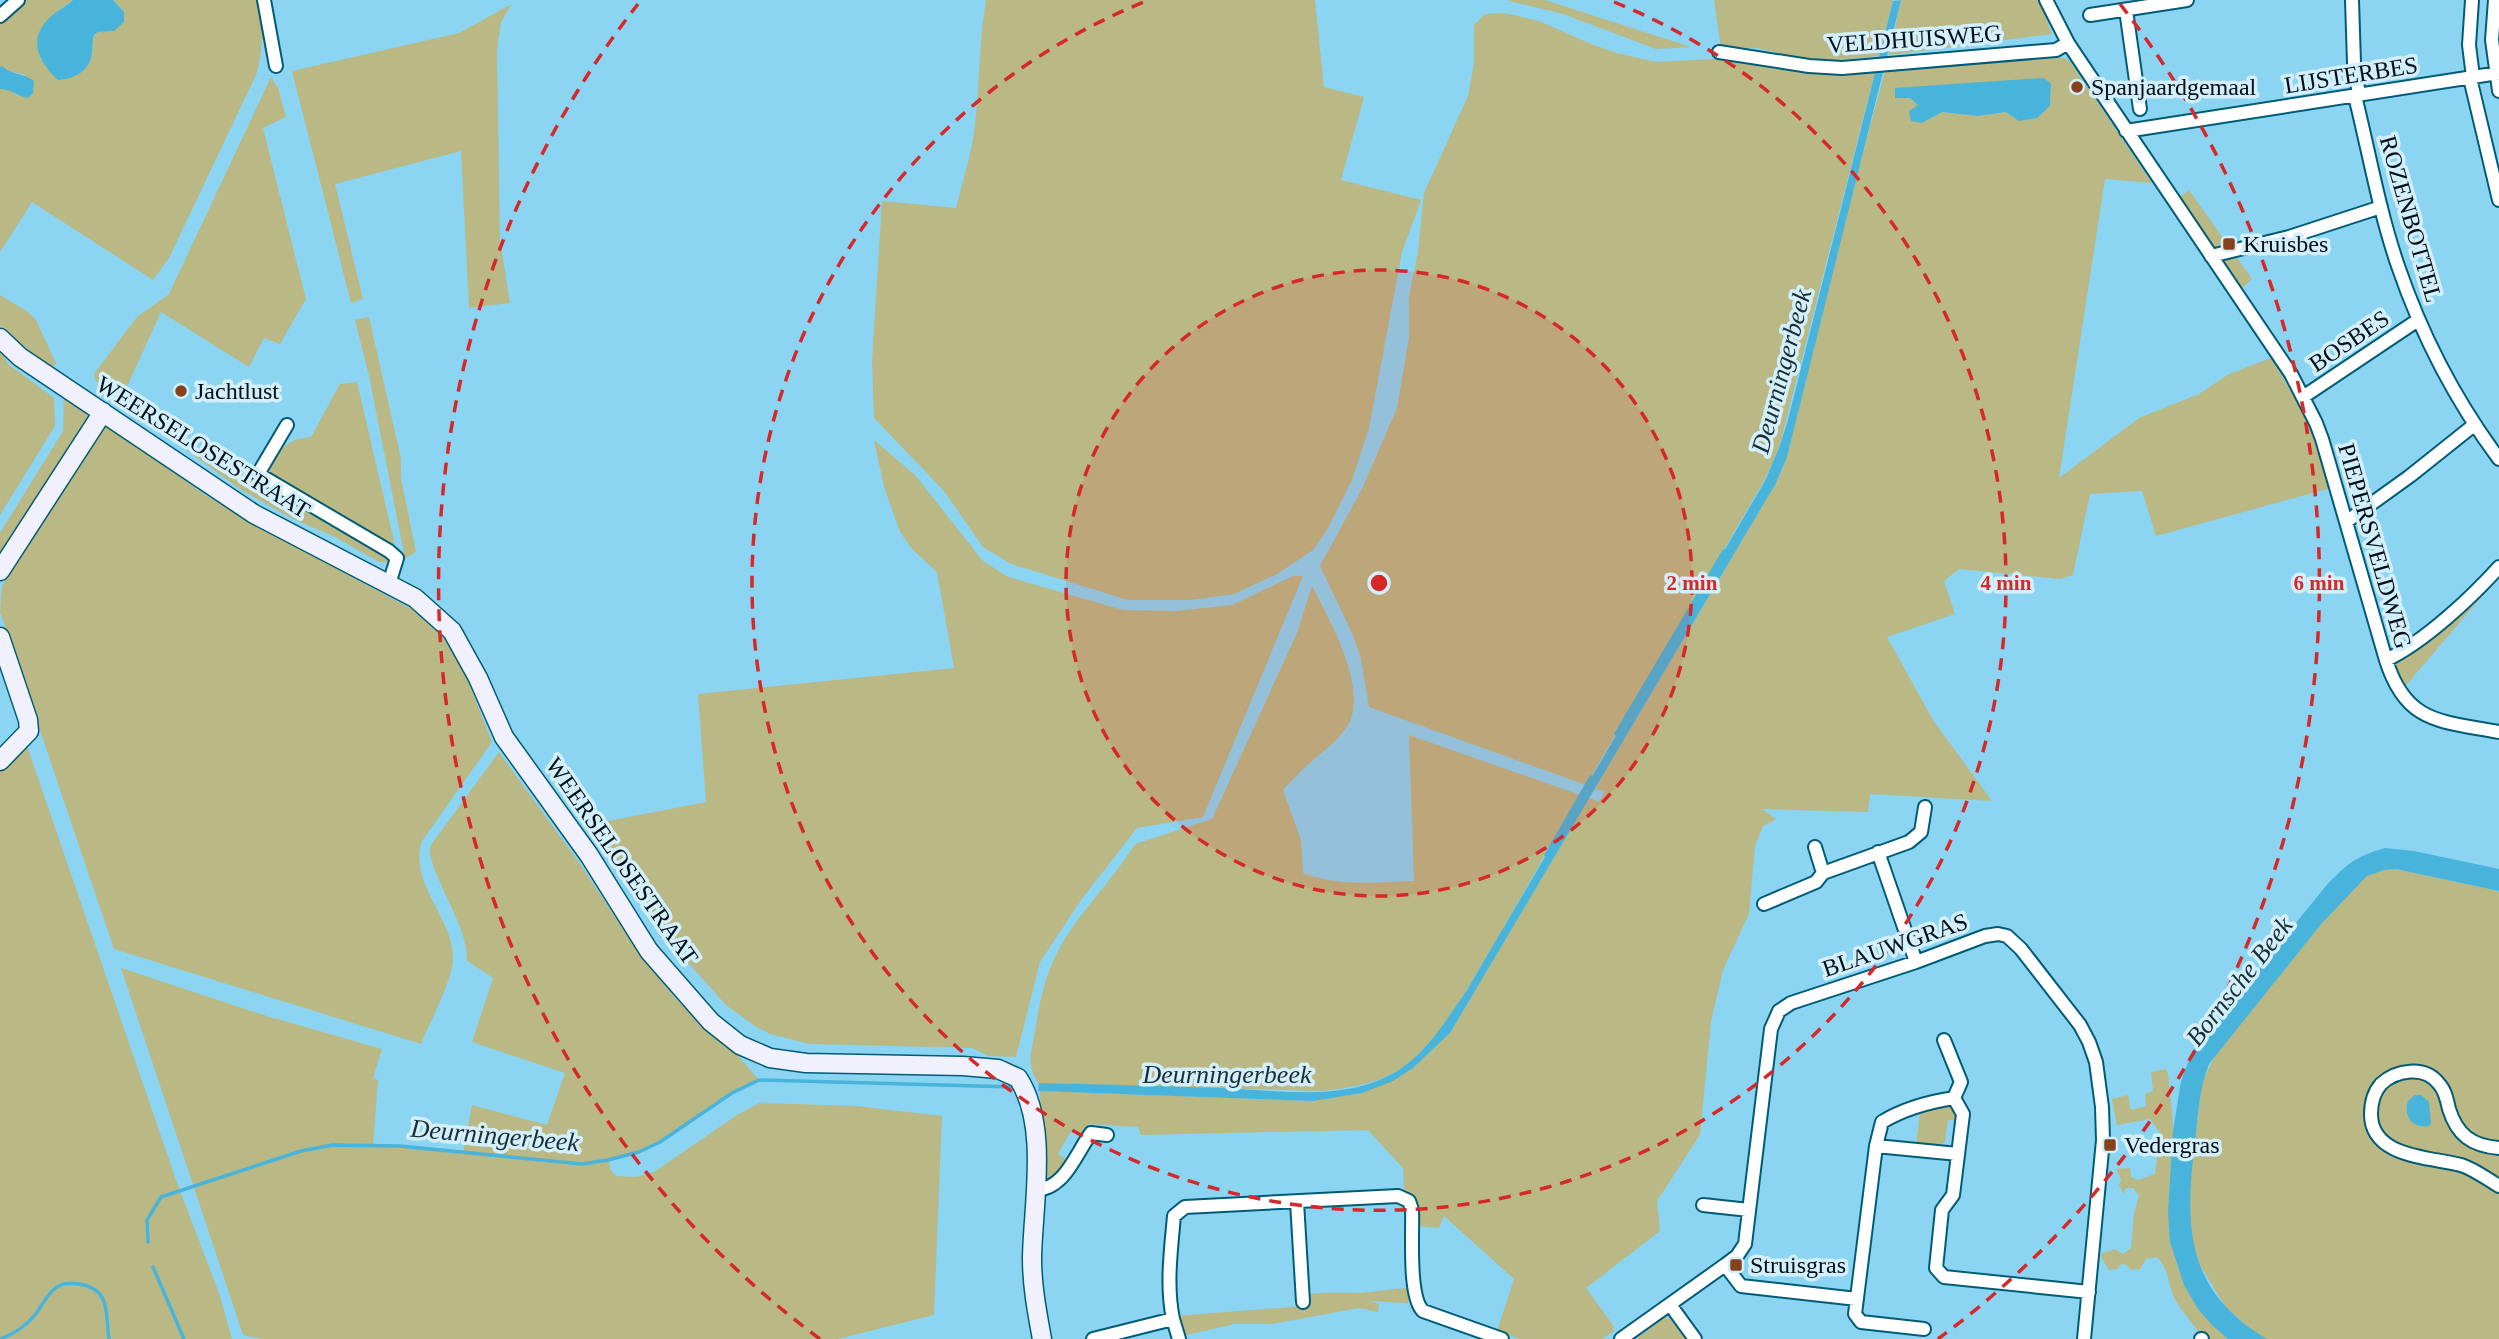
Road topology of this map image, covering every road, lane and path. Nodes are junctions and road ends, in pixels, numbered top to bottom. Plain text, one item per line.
1 (18, 0) edge
2 (264, 0) edge
3 (2046, 0) edge
4 (2184, 0) edge
5 (2351, 0) edge
6 (2472, 0) edge
7 (2495, 0) edge
8 (2126, 10) junction
9 (2091, 15) dead end
10 (0, 16) edge
11 (2068, 43) junction
12 (1719, 52) dead end
13 (276, 66) dead end
14 (2498, 73) edge
15 (2472, 77) junction
16 (2499, 91) edge
17 (2357, 95) junction
18 (2140, 109) dead end
19 (2126, 131) junction
20 (2499, 200) edge
21 (2381, 207) junction
22 (2211, 256) junction
23 (2418, 320) junction
24 (0, 338) edge
25 (2303, 397) junction
26 (103, 411) junction
27 (287, 425) dead end
28 (2473, 425) junction
29 (2499, 459) edge
30 (2346, 522) junction
31 (2499, 567) edge
32 (0, 571) edge
33 (388, 584) junction
34 (0, 636) edge
35 (2386, 660) junction
36 (2499, 732) edge
37 (0, 761) edge
38 (1925, 807) dead end
39 (1815, 847) dead end
40 (1878, 852) junction
41 (1823, 873) junction
42 (1764, 904) dead end
43 (1916, 962) junction
44 (1944, 1040) dead end
45 (1954, 1098) junction
46 (1107, 1135) dead end
47 (2474, 1144) junction
48 (1876, 1146) junction
49 (2499, 1148) edge
50 (1958, 1154) junction
51 (2464, 1166) junction
52 (2499, 1185) edge
53 (1035, 1190) junction
54 (1297, 1202) junction
55 (1703, 1205) dead end
56 (1749, 1210) junction
57 (1726, 1265) junction
58 (2089, 1292) junction
59 (1857, 1299) junction
60 (1303, 1302) dead end
61 (1671, 1306) junction
62 (1173, 1319) junction
63 (1924, 1329) dead end
64 (1471, 1334) edge
65 (1042, 1339) edge
66 (1093, 1339) edge
67 (1179, 1339) edge
68 (1502, 1339) edge
69 (1621, 1339) edge
70 (1695, 1339) edge
71 (2084, 1339) edge

1 - 10 street
2 - 13 street
3 - 11 street, PIEPERSVELDWEG
4 - 8 street
5 - 17 street, ROZENBOTTEL
6 - 15 street
7 - 14 street
8 - 9 street
8 - 18 street
11 - 12 street, VELDHUISWEG
11 - 19 street, PIEPERSVELDWEG
14 - 15 street, LIJSTERBES
14 - 16 street
15 - 17 street, LIJSTERBES
15 - 20 street
17 - 19 street, LIJSTERBES
17 - 21 street, ROZENBOTTEL
19 - 22 street, PIEPERSVELDWEG
21 - 22 street
21 - 23 street, ROZENBOTTEL
22 - 25 street, PIEPERSVELDWEG
23 - 25 street, BOSBES
23 - 28 street, ROZENBOTTEL
24 - 26 street, WEERSELOSESTRAAT
25 - 30 street, PIEPERSVELDWEG
26 - 32 street
26 - 33 street, WEERSELOSESTRAAT
27 - 33 street, WEERSELOSESTRAAT
28 - 29 street, ROZENBOTTEL
28 - 30 street
30 - 35 street, PIEPERSVELDWEG
31 - 35 street
33 - 53 street, WEERSELOSESTRAAT
34 - 37 street
35 - 36 street, PIEPERSVELDWEG
38 - 40 street
39 - 41 street
40 - 41 street
40 - 43 street
41 - 42 street
43 - 56 street, BLAUWGRAS
43 - 58 street, BLAUWGRAS
44 - 45 street
45 - 48 street
45 - 50 street
46 - 53 street
47 - 49 street
47 - 51 street
47 - 51 street
48 - 50 street
48 - 59 street
50 - 58 street
51 - 52 street
53 - 65 street, WEERSELOSESTRAAT
54 - 60 street
54 - 62 street
54 - 64 street
55 - 56 street
56 - 57 street, BLAUWGRAS
57 - 59 street
57 - 61 street, BLAUWGRAS
58 - 71 street, BLAUWGRAS
59 - 63 street
61 - 69 street, BLAUWGRAS
61 - 70 street
62 - 66 street
62 - 67 street
64 - 68 street

